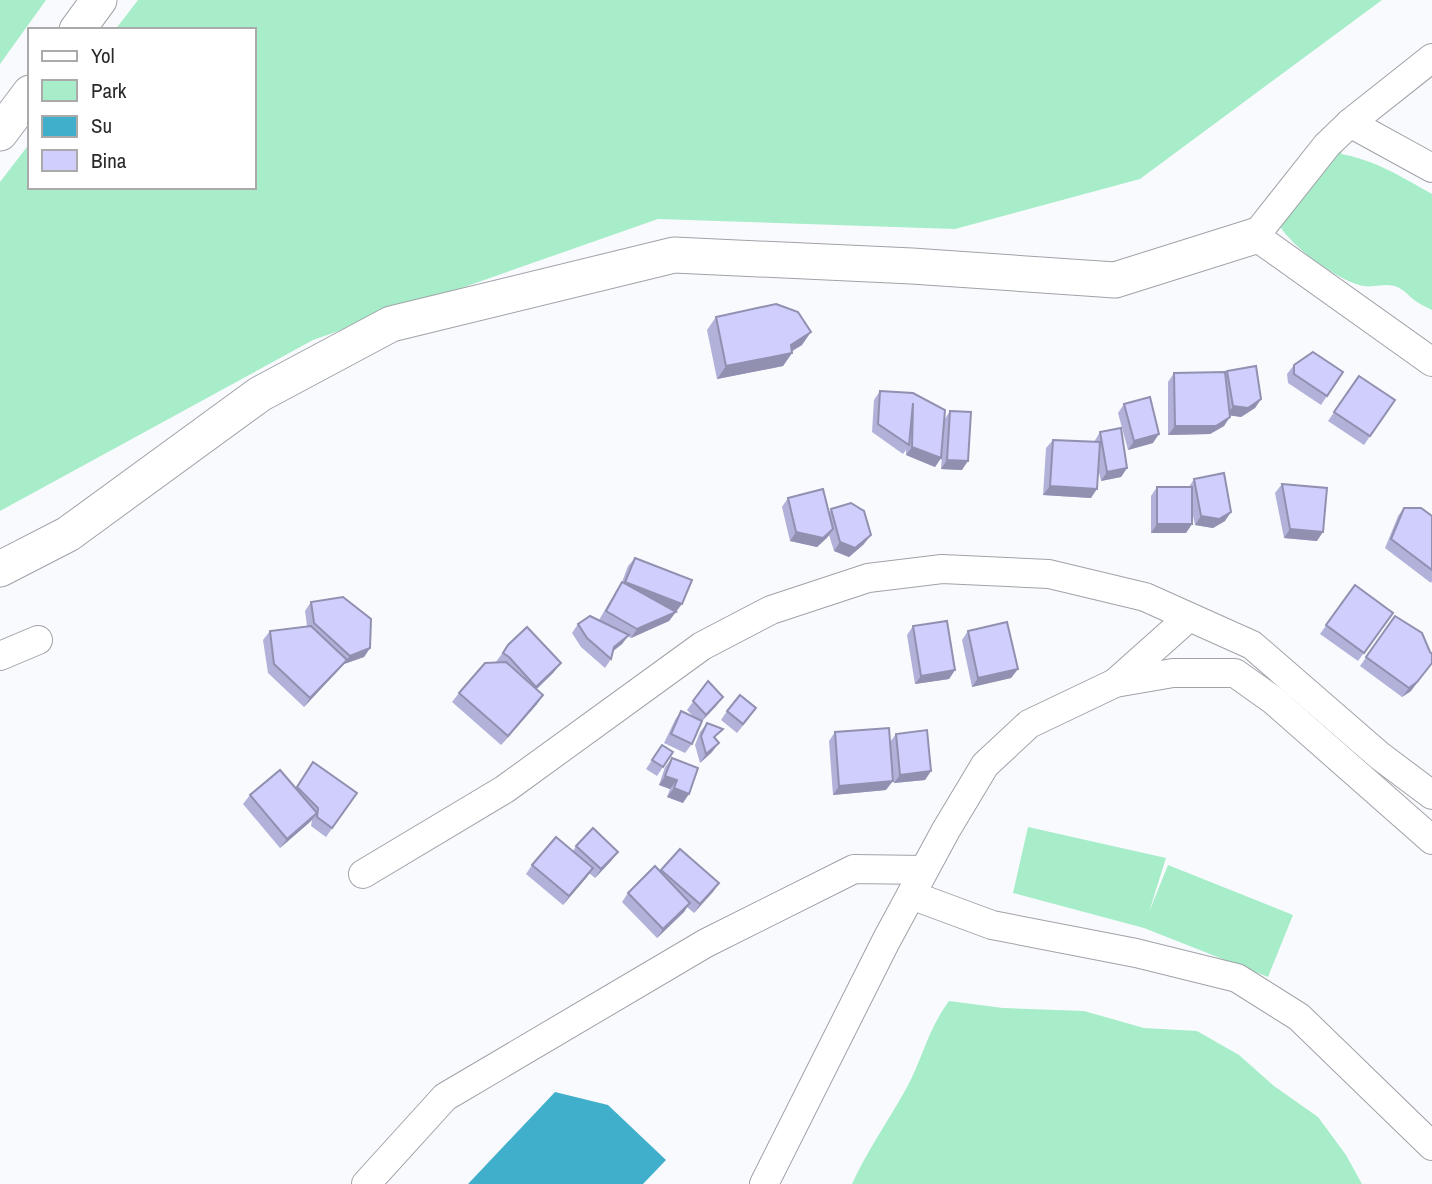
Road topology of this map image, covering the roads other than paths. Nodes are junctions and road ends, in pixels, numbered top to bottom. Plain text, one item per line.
1 (99, 0) edge
2 (78, 28) edge
3 (1432, 58) edge
4 (28, 96) edge
5 (1350, 123) junction
6 (0, 133) edge
7 (1432, 168) edge
8 (1255, 236) junction
9 (1432, 362) edge
10 (0, 569) edge
11 (1189, 617) junction
12 (38, 640) dead end
13 (0, 656) edge
14 (1115, 683) junction
15 (1432, 795) edge
16 (1432, 840) edge
17 (363, 874) dead end
18 (917, 882) junction
19 (1432, 1146) edge
20 (366, 1184) edge
21 (764, 1184) edge

1 - 2 street
3 - 5 street
4 - 6 street
5 - 7 street
5 - 8 street
8 - 9 street
8 - 10 street
11 - 14 street
11 - 15 street
11 - 17 street
12 - 13 street
14 - 16 street
14 - 18 street
18 - 19 street
18 - 20 street
18 - 21 street

